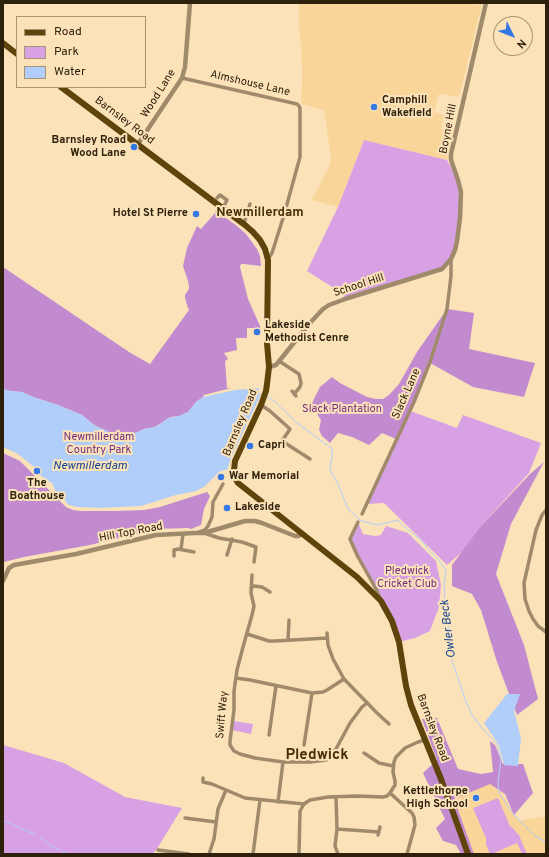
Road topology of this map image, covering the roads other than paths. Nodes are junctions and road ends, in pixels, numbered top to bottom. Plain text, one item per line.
1 (190, 3) edge
2 (486, 3) edge
3 (3, 43) edge
4 (16, 53) edge
5 (182, 78) junction
6 (62, 88) edge
7 (138, 144) junction
8 (217, 198) dead end
9 (250, 204) dead end
10 (223, 208) junction
11 (244, 223) junction
12 (451, 259) junction
13 (268, 260) junction
14 (442, 269) junction
15 (451, 276) junction
16 (279, 361) junction
17 (269, 367) junction
18 (294, 394) dead end
19 (261, 405) junction
20 (310, 459) dead end
21 (223, 484) dead end
22 (546, 510) edge
23 (362, 514) dead end
24 (358, 522) dead end
25 (195, 533) junction
26 (204, 533) junction
27 (302, 533) junction
28 (182, 534) junction
29 (232, 540) junction
30 (181, 549) junction
31 (194, 552) dead end
32 (227, 555) dead end
33 (174, 556) dead end
34 (254, 562) dead end
35 (252, 575) dead end
36 (3, 581) edge
37 (251, 588) junction
38 (270, 592) dead end
39 (381, 601) junction
40 (247, 613) dead end
41 (252, 615) junction
42 (289, 620) dead end
43 (284, 624) dead end
44 (289, 624) junction
45 (546, 632) edge
46 (327, 633) dead end
47 (247, 634) junction
48 (327, 638) junction
49 (288, 640) junction
50 (236, 678) junction
51 (344, 679) junction
52 (276, 686) junction
53 (312, 693) junction
54 (367, 703) junction
55 (390, 724) dead end
56 (270, 732) dead end
57 (299, 737) dead end
58 (305, 738) junction
59 (425, 740) junction
60 (304, 745) dead end
61 (364, 753) dead end
62 (283, 762) junction
63 (394, 766) junction
64 (202, 780) dead end
65 (226, 790) junction
66 (390, 793) junction
67 (336, 797) junction
68 (260, 800) junction
69 (278, 802) junction
70 (304, 804) junction
71 (184, 818) dead end
72 (216, 822) junction
73 (380, 827) dead end
74 (337, 829) junction
75 (158, 850) dead end
76 (189, 854) edge
77 (209, 854) edge
78 (253, 854) edge
79 (299, 854) edge
80 (337, 854) edge
81 (407, 854) edge
82 (468, 854) edge

1 - 5 street, Wood Lane
2 - 12 street, Boyne Hill
3 - 4 main road
5 - 7 street, Wood Lane
5 - 13 street, Almshouse Lane
6 - 7 main road, Barnsley Road
7 - 10 main road, Barnsley Road
8 - 10 street
9 - 11 street
10 - 11 main road, Barnsley Road
11 - 13 main road, Barnsley Road
12 - 14 street
12 - 15 street, Slack Lane
13 - 17 main road, Barnsley Road
14 - 15 street
14 - 16 street, School Hill
15 - 23 street, Slack Lane
16 - 17 street, School Hill
16 - 18 street
17 - 19 main road, Barnsley Road
19 - 20 street
19 - 27 main road, Barnsley Road
21 - 25 street
22 - 45 street
24 - 39 street
25 - 26 street, Hill Top Road
25 - 28 street, Hill Top Road
26 - 27 street, Hill Top Road
26 - 29 street
27 - 39 main road, Barnsley Road
28 - 30 street
28 - 36 street, Hill Top Road
29 - 32 street
29 - 34 street
30 - 31 street
30 - 33 street
35 - 37 street, Swift Way
37 - 38 street
37 - 41 street, Swift Way
39 - 59 main road, Barnsley Road
40 - 41 street
41 - 47 street, Swift Way
42 - 44 street
43 - 44 street
44 - 49 street
46 - 48 street
47 - 49 street
47 - 50 street, Swift Way
48 - 49 street
48 - 51 street
50 - 52 street
50 - 62 street, Swift Way
51 - 53 street
51 - 54 street
52 - 53 street
52 - 56 street
53 - 58 street
54 - 55 street
54 - 62 street
57 - 58 street
58 - 60 street
59 - 63 street
59 - 82 main road, Barnsley Road
61 - 63 street
62 - 69 street
63 - 66 street
64 - 65 street
65 - 68 street
65 - 72 street
66 - 67 street
66 - 81 street
67 - 70 street
67 - 74 street
68 - 69 street
68 - 78 street
69 - 70 street
70 - 79 street
71 - 72 street
72 - 77 street
73 - 74 street
74 - 80 street
75 - 76 street

